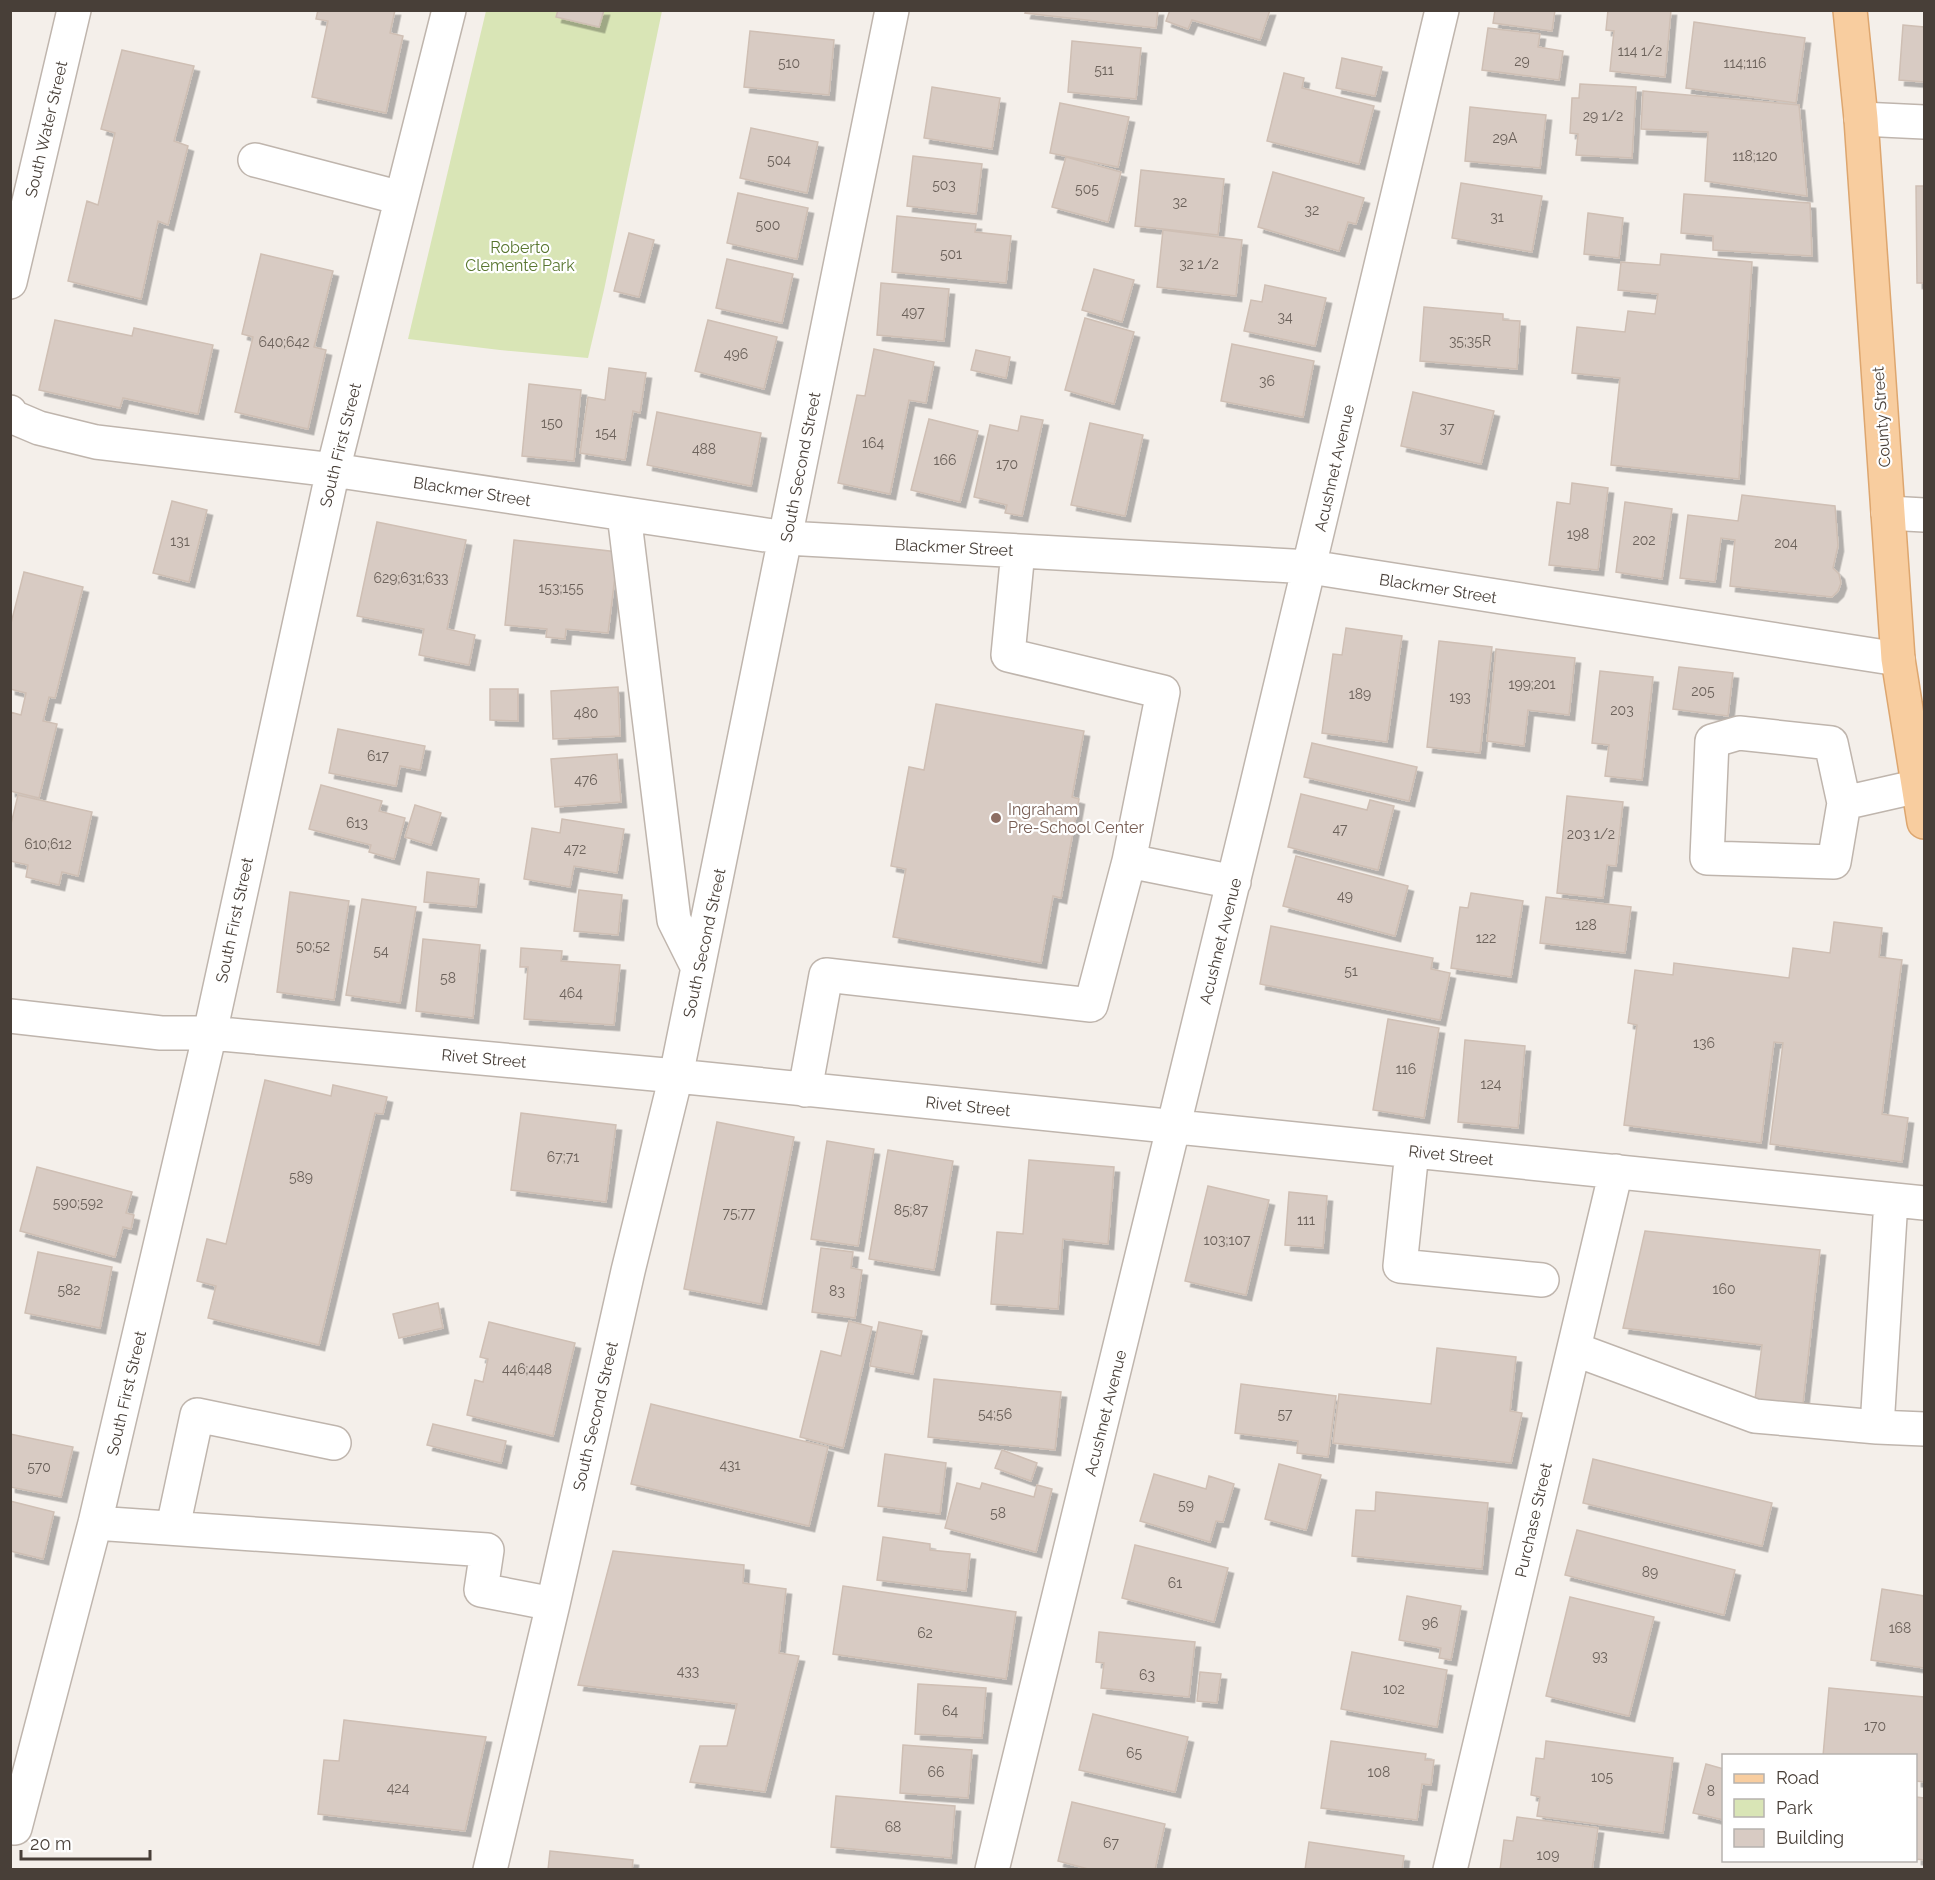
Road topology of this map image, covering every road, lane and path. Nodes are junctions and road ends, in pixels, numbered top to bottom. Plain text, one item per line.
1 (74, 10) edge
2 (449, 10) edge
3 (892, 10) edge
4 (1442, 10) edge
5 (1850, 10) edge
6 (1861, 119) junction
7 (1924, 122) edge
8 (255, 160) dead end
9 (401, 198) junction
10 (10, 282) edge
11 (12, 415) edge
12 (333, 470) junction
13 (1888, 513) junction
14 (624, 514) junction
15 (1924, 515) edge
16 (786, 538) junction
17 (1018, 551) junction
18 (1310, 567) junction
19 (1898, 659) junction
20 (1918, 786) junction
21 (1844, 803) junction
22 (1924, 822) edge
23 (1129, 861) junction
24 (1234, 882) junction
25 (698, 968) junction
26 (10, 1016) edge
27 (210, 1033) junction
28 (676, 1076) junction
29 (805, 1090) junction
30 (1175, 1127) junction
31 (1412, 1151) junction
32 (1616, 1172) junction
33 (1891, 1200) junction
34 (1924, 1203) edge
35 (1542, 1280) dead end
36 (1574, 1349) junction
37 (1877, 1427) junction
38 (1924, 1429) edge
39 (334, 1443) dead end
40 (95, 1523) junction
41 (173, 1527) junction
42 (553, 1604) junction
43 (15, 1828) dead end
44 (490, 1869) edge
45 (992, 1869) edge
46 (1450, 1869) edge

1 - 10 street, South Water Street
2 - 9 street, South First Street
3 - 16 street, South Second Street
4 - 18 street, Acushnet Avenue
5 - 6 main road, County Street
6 - 7 street
6 - 13 main road, County Street
8 - 9 street
9 - 12 street, South First Street
11 - 12 street, Blackmer Street
12 - 14 street, Blackmer Street
12 - 27 street, South First Street
13 - 15 street
13 - 19 main road, County Street
14 - 16 street, Blackmer Street
14 - 25 street
16 - 17 street, Blackmer Street
16 - 25 street, South Second Street
17 - 18 street, Blackmer Street
17 - 23 street
18 - 19 street, Blackmer Street
18 - 24 street, Acushnet Avenue
19 - 20 main road, County Street
20 - 21 street
20 - 22 main road, County Street
21 - 21 street
23 - 24 street
23 - 29 street
24 - 30 street, Acushnet Avenue
25 - 28 street, South Second Street
26 - 27 street, Rivet Street
27 - 28 street, Rivet Street
27 - 40 street, South First Street
28 - 29 street, Rivet Street
28 - 42 street, South Second Street
29 - 30 street, Rivet Street
30 - 31 street, Rivet Street
30 - 45 street, Acushnet Avenue
31 - 32 street, Rivet Street
31 - 35 street
32 - 33 street, Rivet Street
32 - 36 street, Purchase Street
33 - 34 street, Rivet Street
33 - 37 street
36 - 37 street
36 - 46 street, Purchase Street
37 - 38 street
39 - 41 street
40 - 41 street
40 - 43 street, South First Street
41 - 42 street
42 - 44 street, South Second Street

